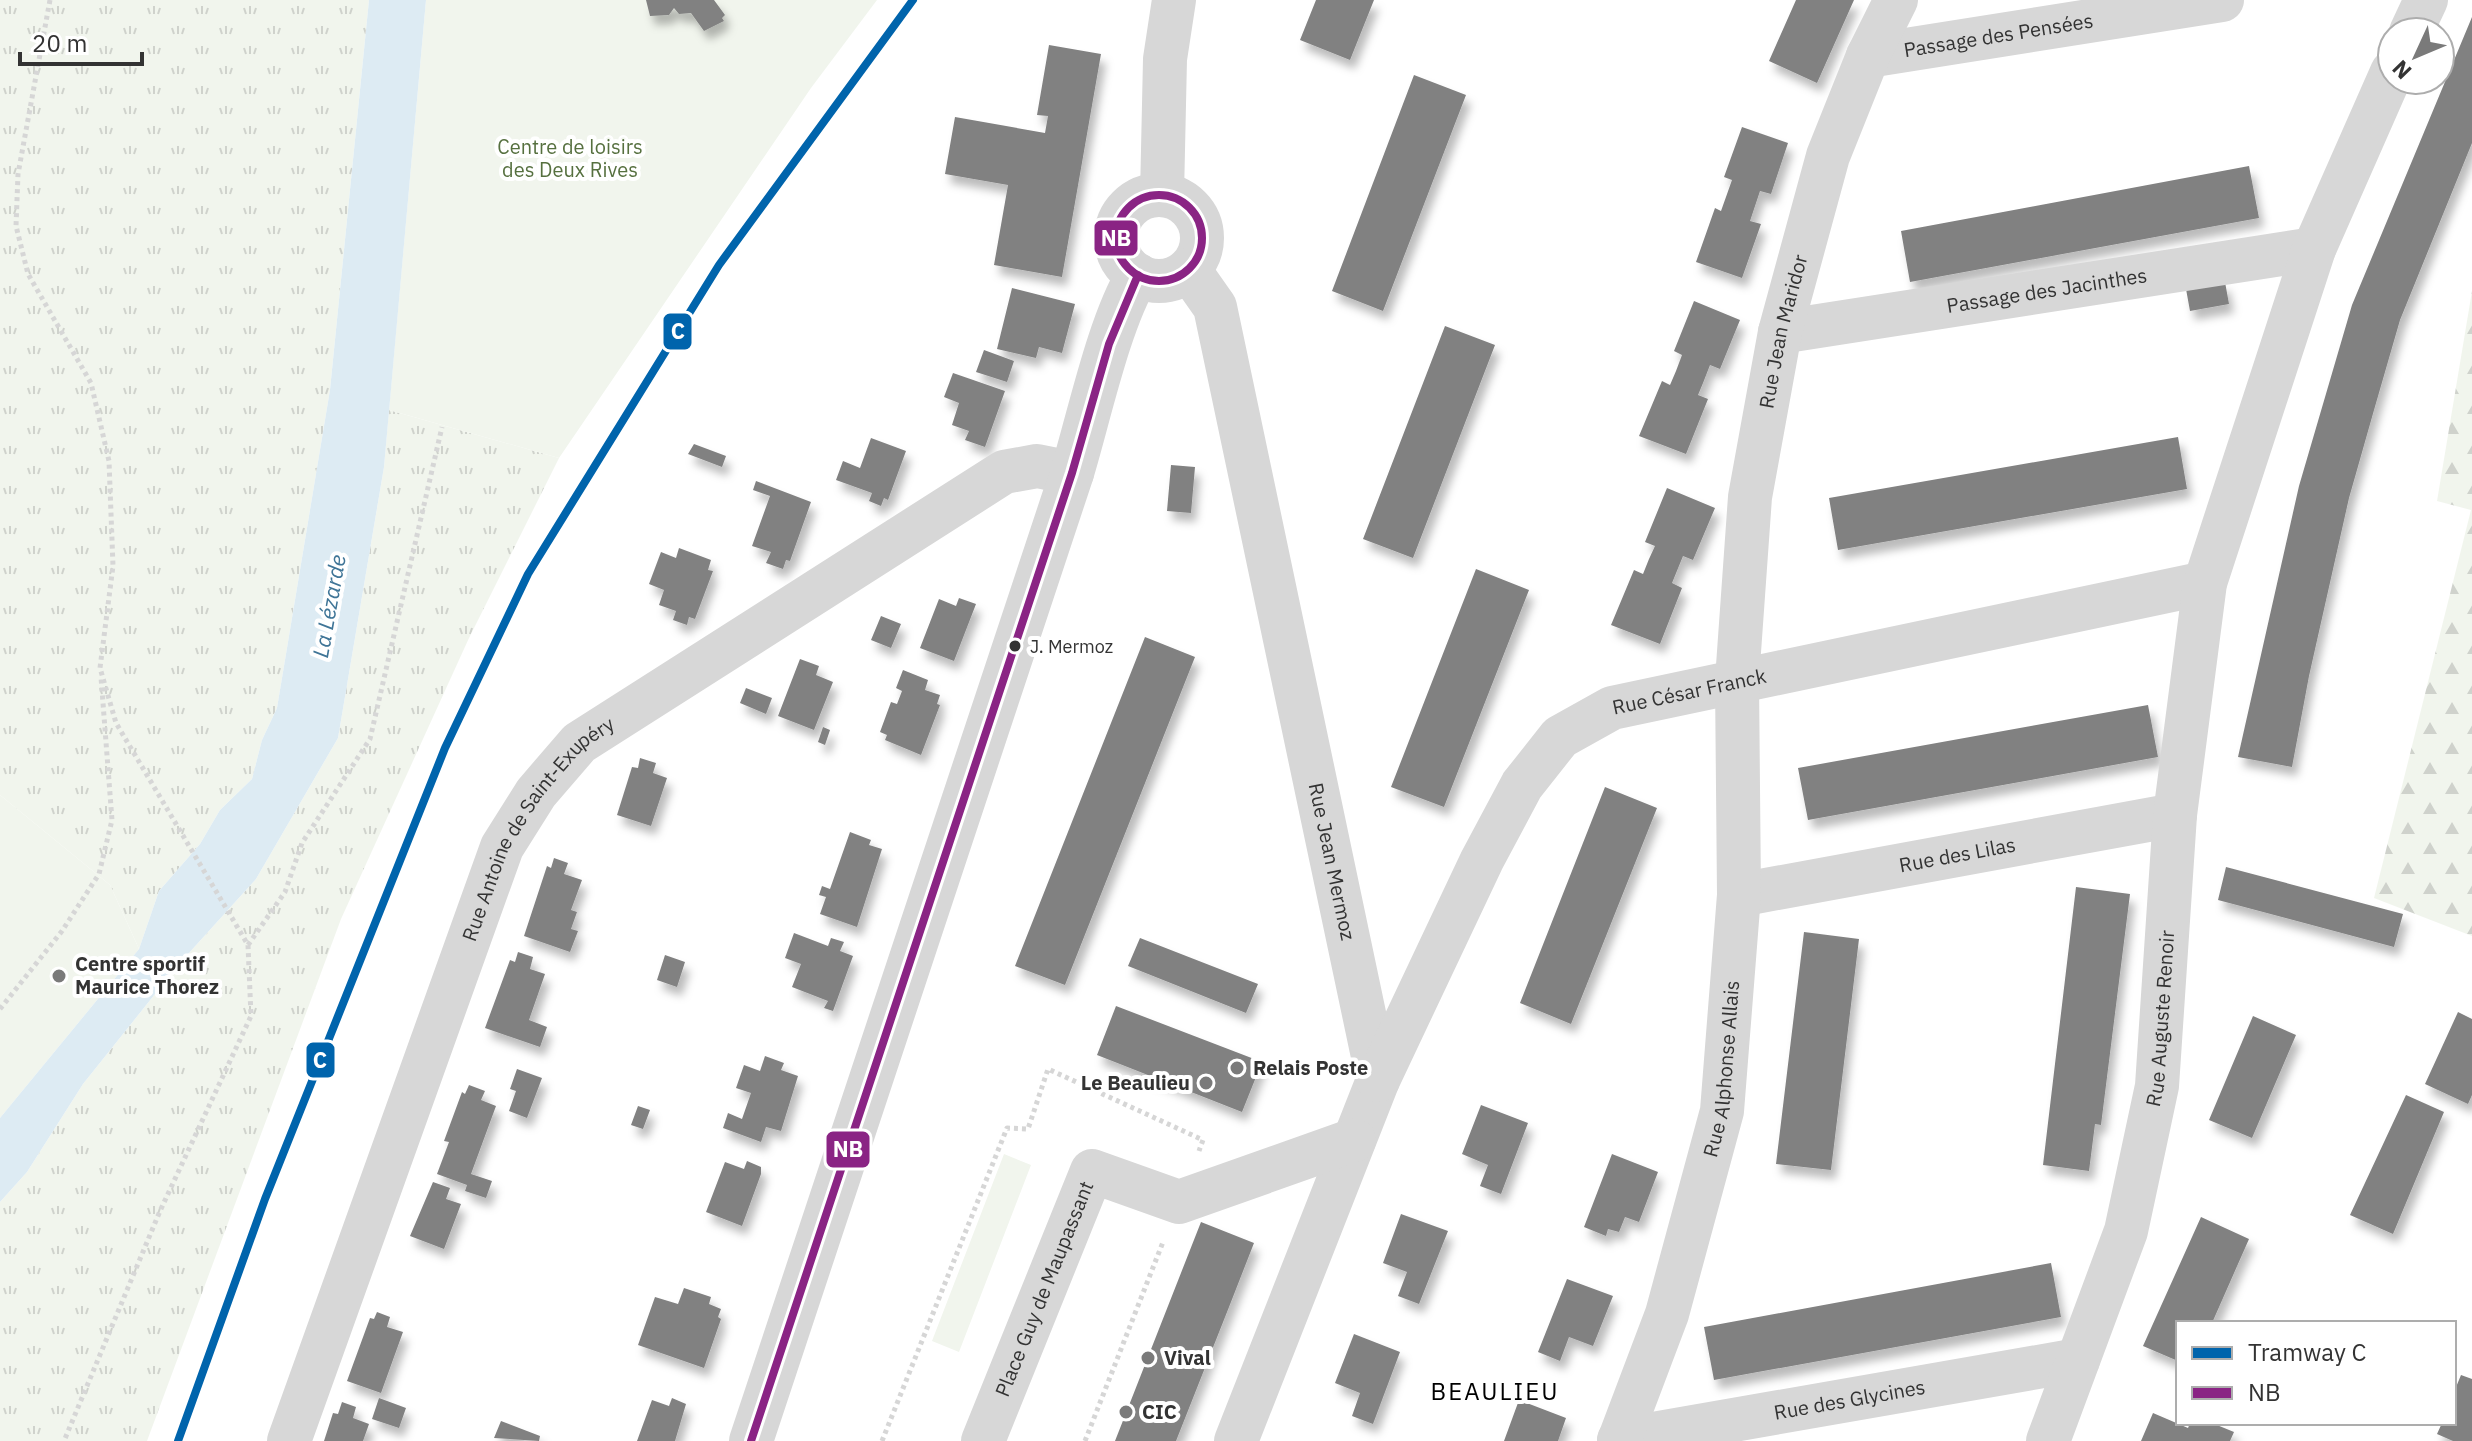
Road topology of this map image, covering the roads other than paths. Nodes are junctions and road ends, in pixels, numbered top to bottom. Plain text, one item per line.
1 (1174, 0) edge
2 (1896, 0) edge
3 (2222, 0) edge
4 (1868, 56) junction
5 (2381, 96) edge
6 (1162, 195) junction
7 (2314, 249) junction
8 (1189, 270) junction
9 (1138, 275) junction
10 (1780, 332) junction
11 (1072, 473) junction
12 (2205, 583) junction
13 (1737, 680) junction
14 (2175, 815) junction
15 (1739, 895) junction
16 (1378, 1080) junction
17 (1354, 1140) junction
18 (2078, 1360) junction
19 (1619, 1440) edge
20 (289, 1441) edge
21 (751, 1441) edge
22 (983, 1441) edge
23 (1236, 1441) edge
24 (2048, 1441) edge

1 - 6 street
2 - 4 street, Rue Jean Maridor
3 - 4 street, Passage des Pensées
4 - 10 street, Rue Jean Maridor
5 - 7 street
6 - 8 street
6 - 9 street
7 - 10 street, Passage des Jacinthes
7 - 12 street
8 - 9 street
8 - 16 street, Rue Jean Mermoz
9 - 11 street
10 - 13 street, Rue Jean Maridor
11 - 20 street, Rue Antoine de Saint-Exupéry
11 - 21 street
12 - 13 street, Rue César Franck
12 - 14 street, Rue Auguste Renoir
13 - 15 street, Rue Alphonse Allais
13 - 16 street, Rue César Franck
14 - 15 street, Rue des Lilas
14 - 18 street, Rue Auguste Renoir
15 - 19 street, Rue Alphonse Allais
16 - 17 street
17 - 22 street, Place Guy de Maupassant
17 - 23 street
18 - 19 street, Rue des Glycines
18 - 24 street, Rue Auguste Renoir

